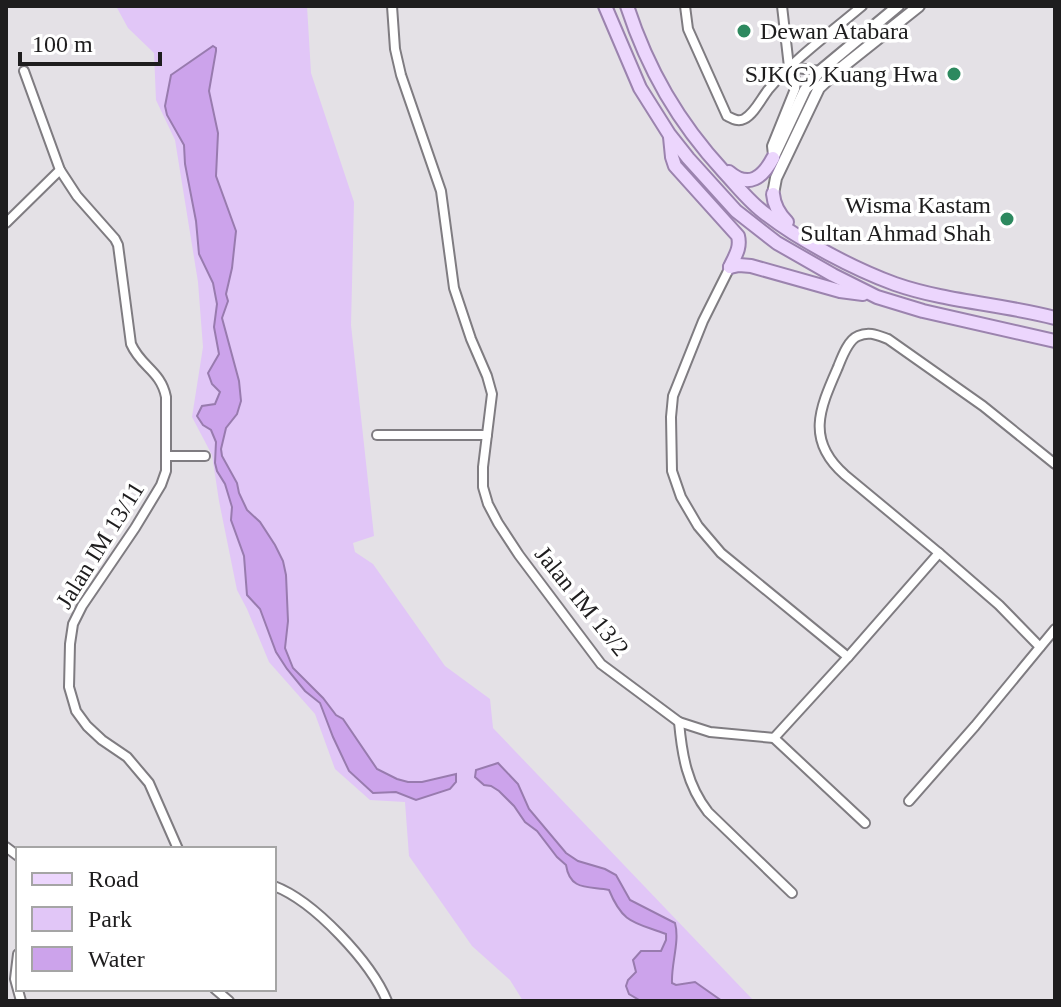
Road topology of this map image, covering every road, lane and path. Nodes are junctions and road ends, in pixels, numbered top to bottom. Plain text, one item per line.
1 (392, 6) edge
2 (605, 6) edge
3 (627, 6) edge
4 (685, 6) edge
5 (782, 6) edge
6 (862, 6) edge
7 (898, 6) edge
8 (919, 6) edge
9 (789, 67) junction
10 (24, 71) dead end
11 (820, 71) junction
12 (669, 134) junction
13 (695, 139) junction
14 (773, 158) junction
15 (60, 170) junction
16 (773, 194) joint
17 (6, 223) edge
18 (797, 234) junction
19 (730, 267) junction
20 (877, 297) junction
21 (1055, 318) edge
22 (1055, 341) edge
23 (377, 435) dead end
24 (487, 435) junction
25 (166, 456) junction
26 (205, 456) dead end
27 (1055, 464) edge
28 (939, 553) junction
29 (1055, 629) edge
30 (1040, 647) junction
31 (848, 657) junction
32 (679, 722) junction
33 (774, 738) junction
34 (909, 801) dead end
35 (865, 823) dead end
36 (177, 847) edge
37 (276, 887) edge
38 (792, 893) dead end
39 (387, 1001) edge

1 - 24 street, Jalan IM 13/2
2 - 12 main road
3 - 13 main road
4 - 9 street
5 - 9 street
6 - 9 street
7 - 11 street
8 - 16 street
9 - 11 street
9 - 14 street
10 - 15 street, Jalan IM 13/11
11 - 14 street
12 - 19 main road
12 - 20 main road
13 - 14 main road
13 - 18 main road
15 - 17 street
15 - 25 street, Jalan IM 13/11
16 - 18 main road
18 - 21 main road
19 - 20 main road
19 - 31 street
20 - 22 main road
23 - 24 street
24 - 32 street, Jalan IM 13/2
25 - 26 street
25 - 36 street, Jalan IM 13/11
27 - 28 street
28 - 30 street
28 - 31 street
29 - 30 street
30 - 34 street
31 - 33 street
32 - 33 street, Jalan IM 13/2
32 - 38 street
33 - 35 street
37 - 39 street

